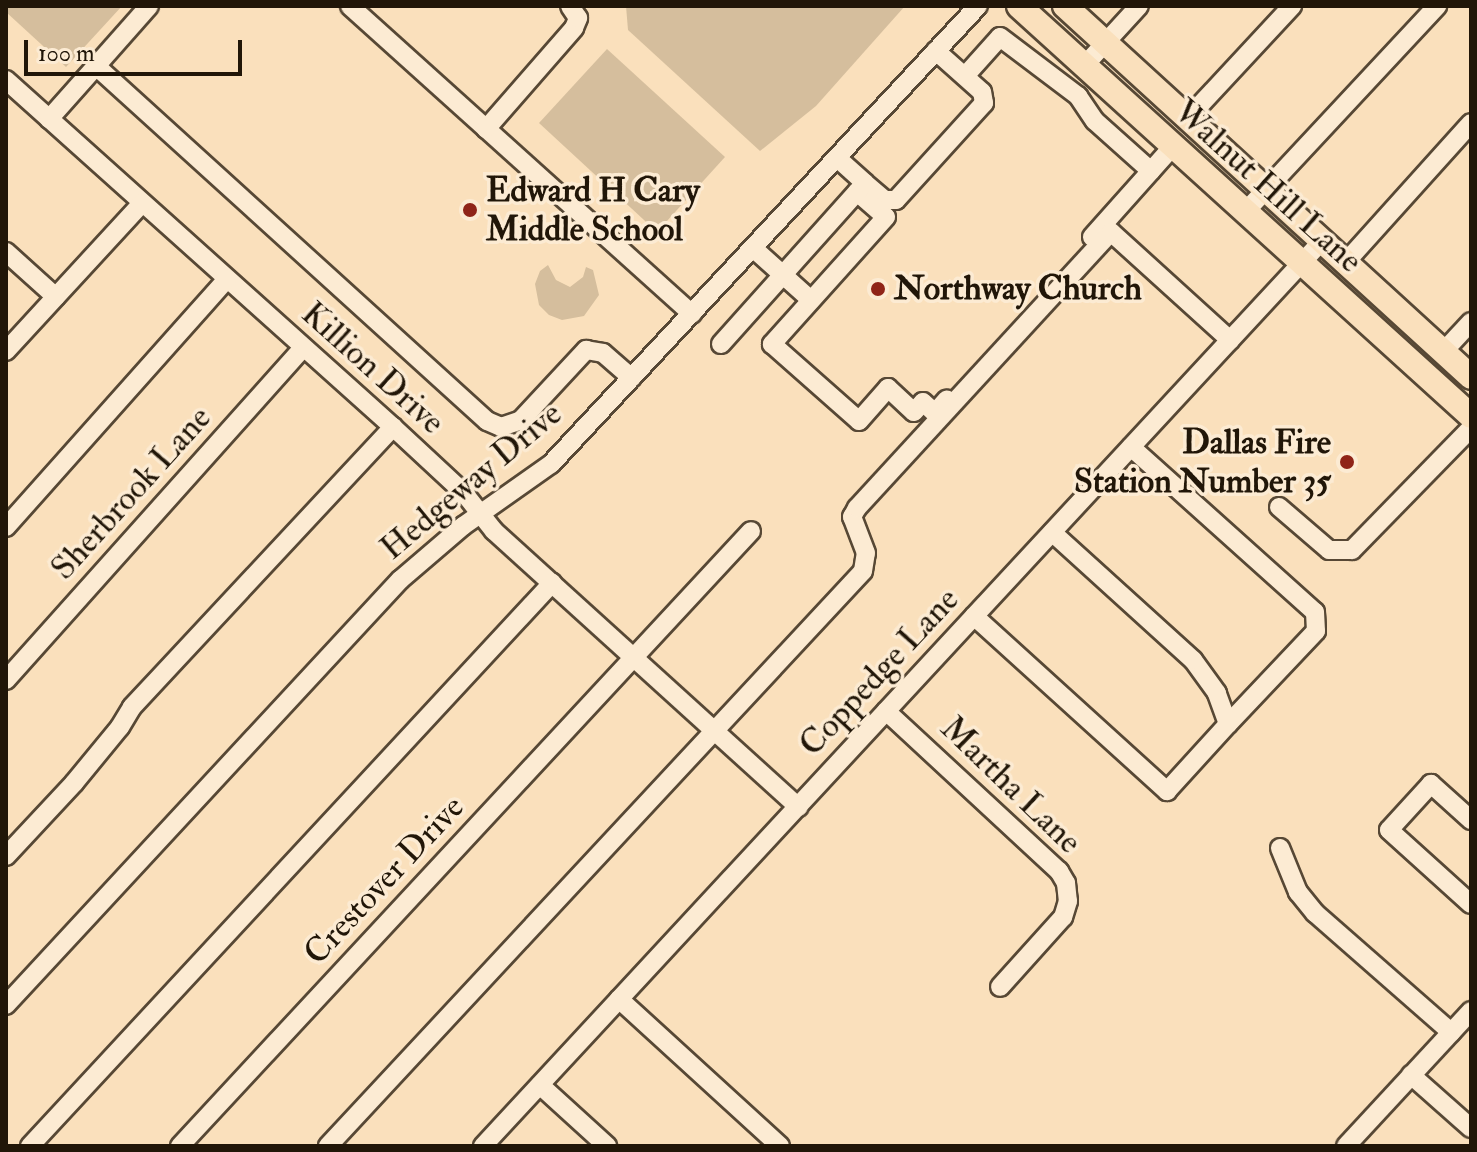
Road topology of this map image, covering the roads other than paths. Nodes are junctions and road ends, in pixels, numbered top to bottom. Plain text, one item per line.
1 (149, 6) edge
2 (350, 6) edge
3 (570, 6) edge
4 (978, 6) edge
5 (1019, 6) edge
6 (1065, 6) edge
7 (1139, 6) edge
8 (1292, 6) edge
9 (1437, 6) edge
10 (1105, 43) junction
11 (936, 51) junction
12 (96, 66) junction
13 (1084, 66) junction
14 (965, 76) junction
15 (6, 80) edge
16 (49, 119) junction
17 (1191, 121) junction
18 (1471, 123) edge
19 (486, 129) junction
20 (1173, 146) junction
21 (837, 158) junction
22 (1151, 171) junction
23 (861, 187) junction
24 (1266, 190) junction
25 (142, 203) junction
26 (1245, 212) junction
27 (1321, 242) junction
28 (753, 248) junction
29 (6, 252) edge
30 (1302, 263) junction
31 (1345, 263) junction
32 (783, 275) junction
33 (227, 279) junction
34 (56, 297) junction
35 (811, 300) junction
36 (692, 314) junction
37 (1471, 322) edge
38 (1230, 340) junction
39 (721, 344) dead end
40 (303, 348) junction
41 (1440, 349) junction
42 (6, 351) edge
43 (1417, 368) junction
44 (1471, 377) edge
45 (632, 378) junction
46 (1471, 416) edge
47 (393, 427) junction
48 (1471, 428) edge
49 (1131, 447) junction
50 (1279, 507) dead end
51 (482, 514) junction
52 (6, 527) edge
53 (751, 531) dead end
54 (1052, 532) junction
55 (552, 583) junction
56 (974, 616) junction
57 (634, 658) junction
58 (6, 680) edge
59 (886, 711) junction
60 (1228, 724) junction
61 (715, 731) junction
62 (798, 807) junction
63 (1471, 820) edge
64 (1280, 848) dead end
65 (6, 856) edge
66 (1471, 904) edge
67 (1000, 987) dead end
68 (619, 999) junction
69 (6, 1005) edge
70 (1471, 1011) edge
71 (1451, 1032) junction
72 (1411, 1075) junction
73 (540, 1085) junction
74 (1471, 1128) edge
75 (30, 1146) edge
76 (180, 1146) edge
77 (328, 1146) edge
78 (483, 1146) edge
79 (607, 1146) edge
80 (780, 1146) edge
81 (1346, 1146) edge

1 - 12 street
2 - 19 street
3 - 19 street
4 - 11 street, Hedgeway Drive
5 - 13 main road, Walnut Hill Lane
6 - 10 main road, Walnut Hill Lane
7 - 10 street
8 - 17 street
9 - 24 street
10 - 13 street
10 - 17 main road, Walnut Hill Lane
11 - 14 street
11 - 21 street, Hedgeway Drive
12 - 16 street
12 - 45 street
13 - 20 main road, Walnut Hill Lane
14 - 22 street
14 - 23 street
15 - 16 street, Killion Drive
16 - 25 street, Killion Drive
17 - 20 main road
17 - 24 main road, Walnut Hill Lane
18 - 31 street
19 - 36 street
20 - 22 street
20 - 26 main road, Walnut Hill Lane
21 - 23 street
21 - 28 street, Hedgeway Drive
22 - 35 street
23 - 32 street
23 - 35 street
24 - 26 street
24 - 27 main road, Walnut Hill Lane
25 - 33 street, Killion Drive
25 - 34 street
26 - 30 main road, Walnut Hill Lane
27 - 30 street, Coppedge Lane
27 - 31 main road, Walnut Hill Lane
28 - 32 street
28 - 36 street, Hedgeway Drive
29 - 34 street
30 - 38 street, Coppedge Lane
30 - 43 main road, Walnut Hill Lane
31 - 41 main road, Walnut Hill Lane
32 - 35 street
32 - 39 street
33 - 40 street, Killion Drive
33 - 52 street
34 - 42 street
36 - 45 street, Hedgeway Drive
37 - 41 street
38 - 49 street, Coppedge Lane
38 - 61 street
40 - 47 street, Killion Drive
40 - 58 street, Sherbrook Lane
41 - 43 main road
41 - 44 main road, Walnut Hill Lane
43 - 46 main road, Walnut Hill Lane
45 - 51 street, Hedgeway Drive
47 - 51 street, Killion Drive
47 - 65 street
48 - 50 street
49 - 54 street, Coppedge Lane
49 - 60 street
51 - 55 street, Killion Drive
51 - 69 street, Hedgeway Drive
53 - 57 street, Crestover Drive
54 - 56 street, Coppedge Lane
54 - 60 street
55 - 57 street, Killion Drive
55 - 75 street
56 - 59 street, Coppedge Lane
56 - 60 street
57 - 61 street, Killion Drive
57 - 76 street, Crestover Drive
59 - 62 street, Coppedge Lane
59 - 67 street, Martha Lane
61 - 62 street, Killion Drive
61 - 77 street
62 - 68 street, Coppedge Lane
63 - 66 street
64 - 71 street
68 - 73 street, Coppedge Lane
68 - 80 street
70 - 71 street
71 - 72 street
72 - 74 street
72 - 81 street
73 - 78 street, Coppedge Lane
73 - 79 street

